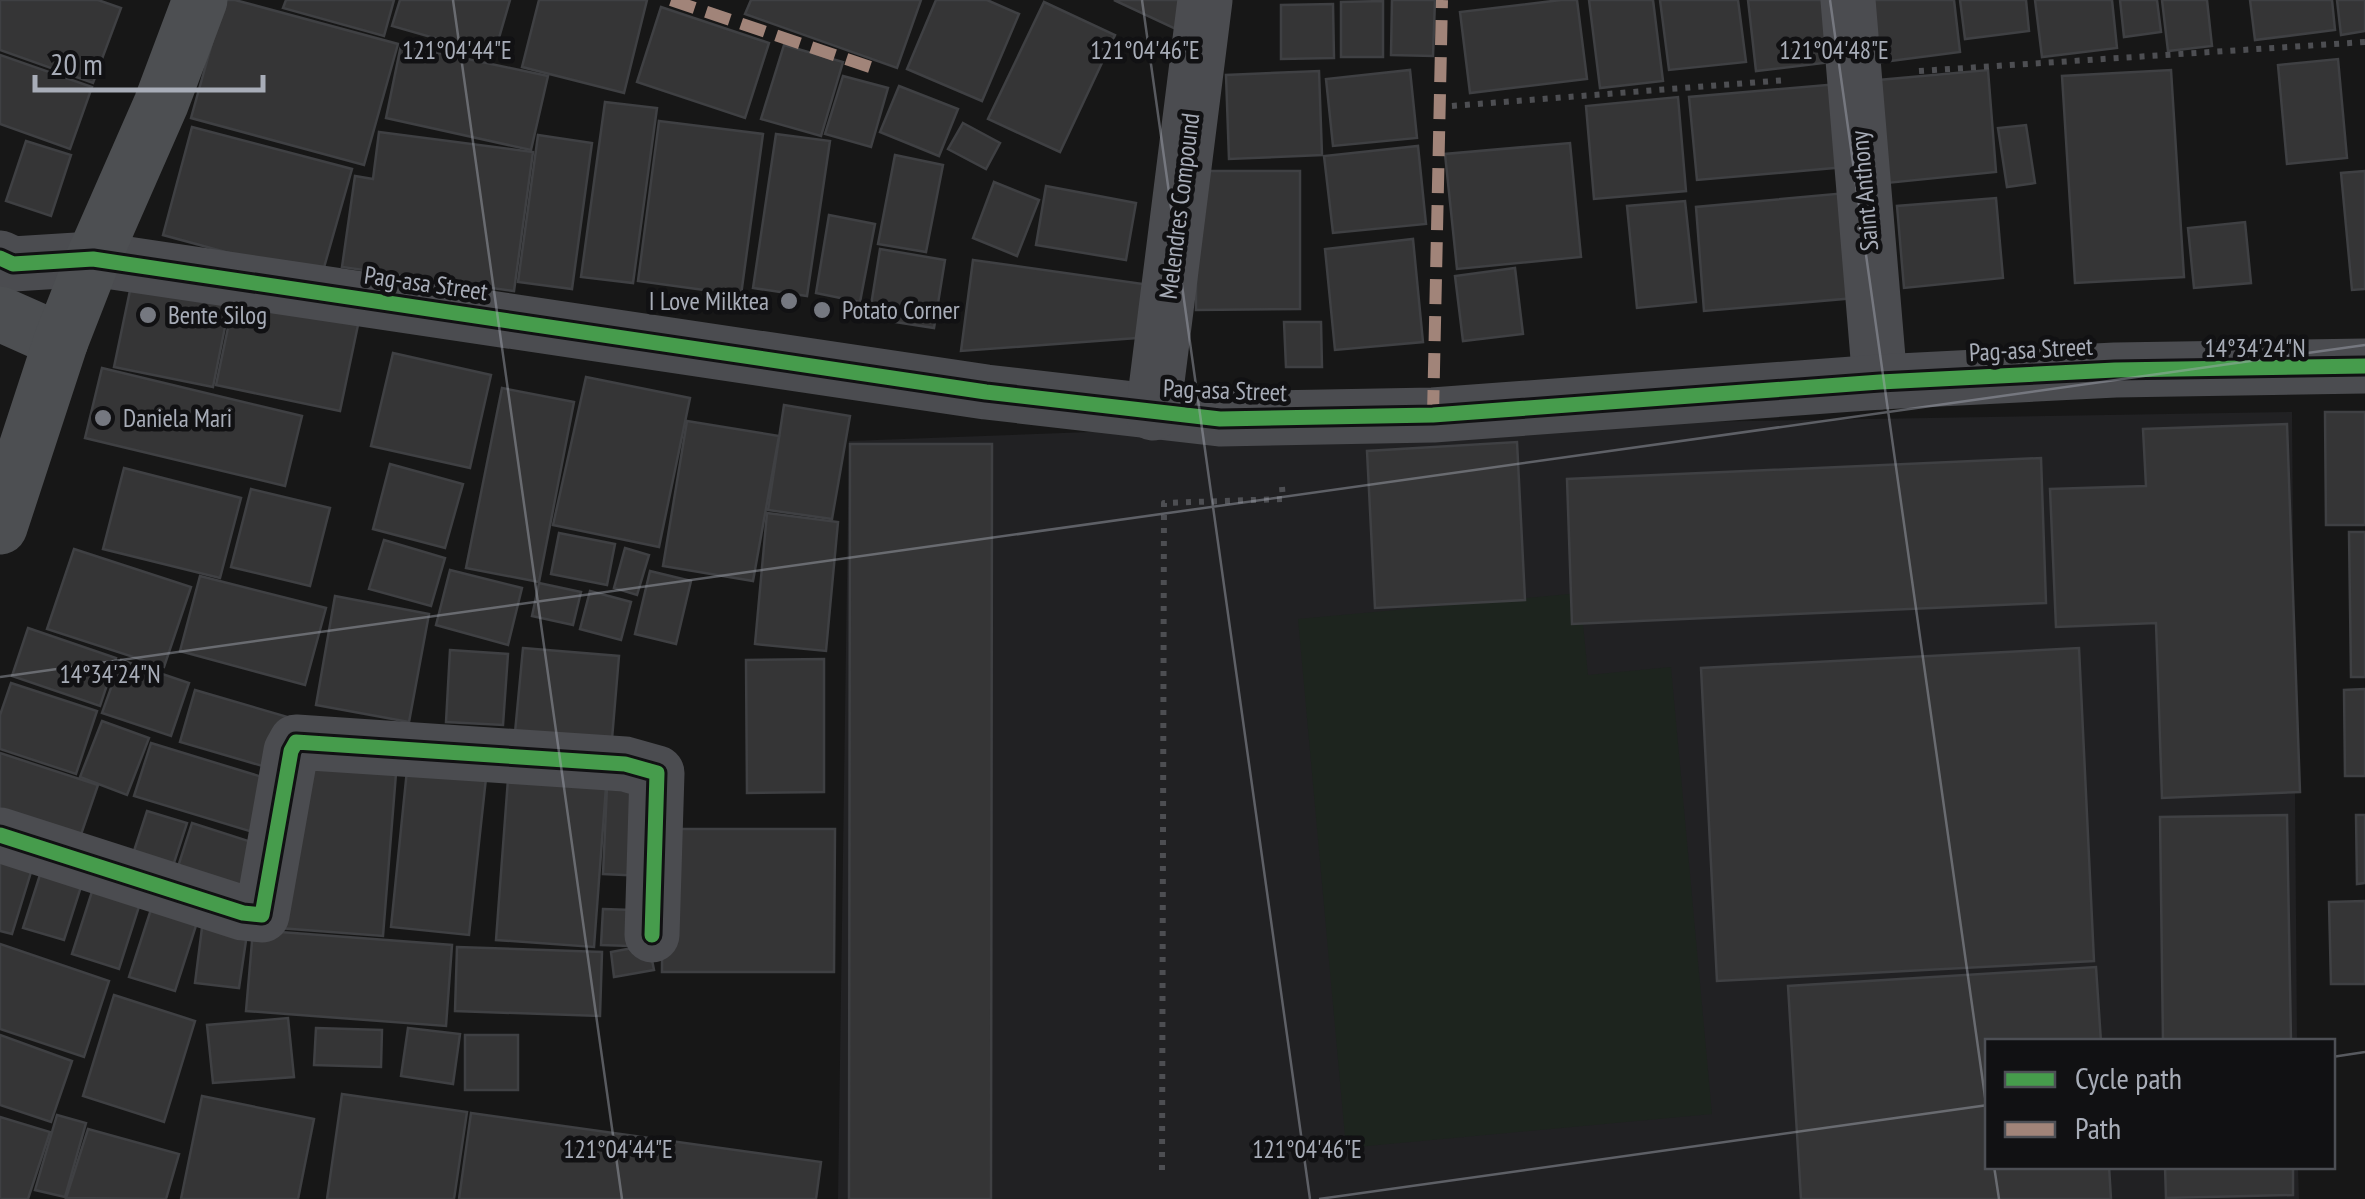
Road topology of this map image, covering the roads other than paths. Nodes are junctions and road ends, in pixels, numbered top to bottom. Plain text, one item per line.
1 (200, 0) edge
2 (1205, 0) edge
3 (1848, 0) edge
4 (0, 258) edge
5 (93, 259) junction
6 (0, 314) edge
7 (61, 341) junction
8 (2365, 366) edge
9 (1880, 382) junction
10 (1153, 413) junction
11 (0, 526) edge
12 (0, 835) edge
13 (652, 935) dead end

1 - 5 main road
2 - 10 street, Melendres Compound
3 - 9 street, Saint Anthony
4 - 5 street, Pag-asa Street
5 - 7 main road
5 - 10 street, Pag-asa Street
6 - 7 main road
7 - 11 main road
8 - 9 street, Pag-asa Street
9 - 10 street, Pag-asa Street
12 - 13 street

